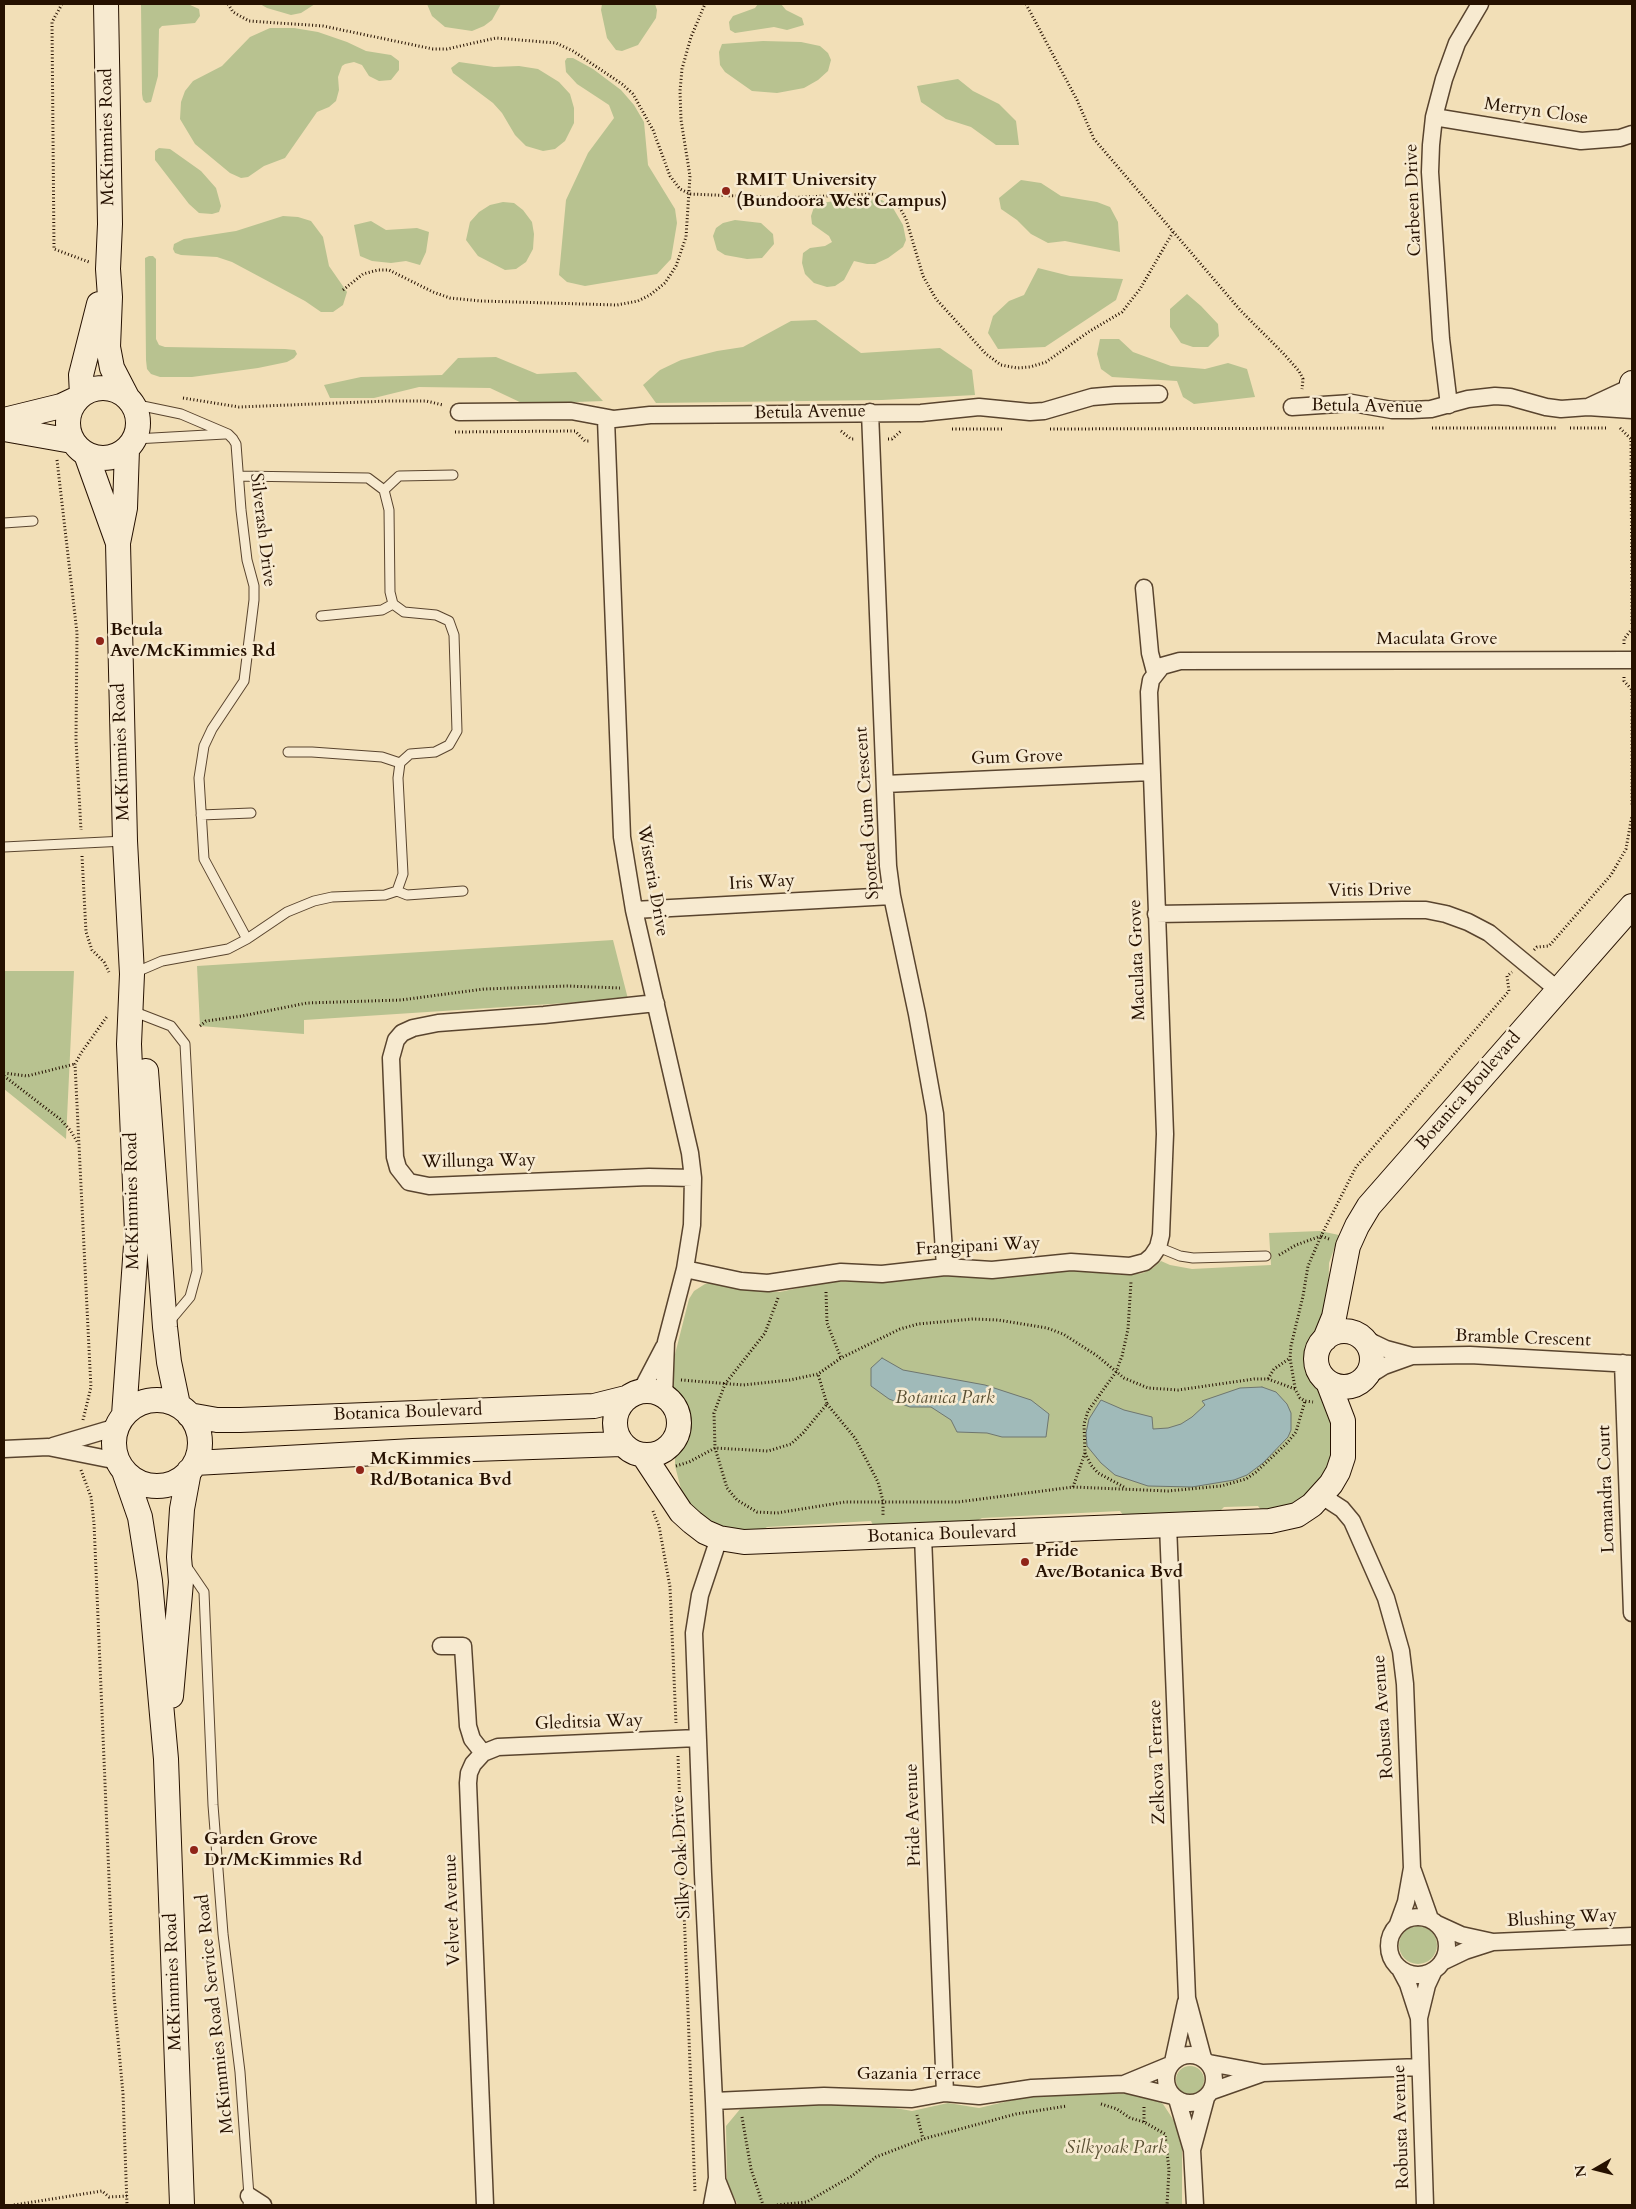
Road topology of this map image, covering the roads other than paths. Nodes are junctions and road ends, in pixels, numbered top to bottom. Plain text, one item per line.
1 (106, 4) edge
2 (1480, 4) edge
3 (1434, 117) junction
4 (1632, 134) edge
5 (108, 269) junction
6 (1632, 392) edge
7 (1159, 394) dead end
8 (80, 397) junction
9 (130, 401) junction
10 (1448, 405) junction
11 (1292, 407) road end
12 (1588, 407) junction
13 (1632, 410) edge
14 (459, 412) road end
15 (870, 412) junction
16 (606, 419) junction
17 (4, 420) edge
18 (4, 429) edge
19 (228, 434) junction
20 (131, 444) junction
21 (71, 450) junction
22 (453, 475) dead end
23 (239, 476) junction
24 (384, 490) junction
25 (33, 521) dead end
26 (4, 522) edge
27 (118, 543) junction
28 (1144, 588) dead end
29 (394, 604) junction
30 (321, 616) dead end
31 (1628, 660) edge
32 (1155, 672) junction
33 (288, 752) dead end
34 (400, 763) junction
35 (1151, 772) junction
36 (885, 784) junction
37 (251, 813) dead end
38 (201, 815) junction
39 (125, 841) junction
40 (4, 847) edge
41 (397, 891) junction
42 (462, 891) dead end
43 (892, 896) junction
44 (1632, 906) edge
45 (634, 910) junction
46 (1156, 914) junction
47 (247, 939) junction
48 (124, 979) junction
49 (1558, 990) junction
50 (656, 1003) junction
51 (140, 1014) junction
52 (693, 1178) junction
53 (1158, 1247) junction
54 (1266, 1256) road end
55 (945, 1267) junction
56 (685, 1269) junction
57 (1339, 1294) junction
58 (165, 1327) junction
59 (1359, 1336) junction
60 (1325, 1339) junction
61 (666, 1342) junction
62 (1412, 1356) junction
63 (1627, 1364) edge
64 (1361, 1381) junction
65 (665, 1387) junction
66 (634, 1394) junction
67 (1336, 1401) junction
68 (183, 1410) junction
69 (411, 1413) junction
70 (121, 1421) junction
71 (622, 1444) junction
72 (80, 1446) junction
73 (669, 1447) junction
74 (4, 1449) edge
75 (413, 1451) junction
76 (644, 1456) junction
77 (121, 1466) junction
78 (192, 1467) junction
79 (672, 1496) junction
80 (1322, 1496) junction
81 (1168, 1525) junction
82 (923, 1536) junction
83 (719, 1538) junction
84 (179, 1557) junction
85 (1632, 1613) edge
86 (440, 1646) dead end
87 (697, 1738) junction
88 (483, 1753) junction
89 (166, 1760) junction
90 (1412, 1868) junction
91 (1433, 1921) junction
92 (1398, 1924) junction
93 (1632, 1936) edge
94 (1493, 1942) junction
95 (1438, 1966) junction
96 (1400, 1969) junction
97 (1188, 1998) junction
98 (1419, 2018) junction
99 (1206, 2060) junction
100 (1172, 2063) junction
101 (1420, 2067) junction
102 (1263, 2073) junction
103 (1124, 2084) junction
104 (945, 2092) junction
105 (1209, 2095) junction
106 (1175, 2098) junction
107 (714, 2101) junction
108 (1192, 2150) junction
109 (716, 2178) junction
110 (248, 2201) edge
111 (182, 2205) edge
112 (263, 2205) edge
113 (485, 2205) edge
114 (712, 2205) edge
115 (727, 2205) edge
116 (1194, 2205) edge
117 (1426, 2205) edge

1 - 5 main road, McKimmies Road
2 - 3 street, Carbeen Drive
3 - 4 street, Merryn Close
3 - 10 street, Carbeen Drive
5 - 8 main road, McKimmies Road
5 - 9 main road, McKimmies Road
6 - 12 street, Betula Avenue
7 - 15 street, Betula Avenue
8 - 9 main road
8 - 17 main road
8 - 21 main road
9 - 19 lane
9 - 20 main road
10 - 11 street, Betula Avenue
10 - 12 street, Betula Avenue
12 - 13 street, Betula Avenue
14 - 16 street, Betula Avenue
15 - 16 street, Betula Avenue
15 - 36 street, Spotted Gum Crescent
16 - 45 street, Wisteria Drive
18 - 21 main road
19 - 20 lane
19 - 23 lane, Silverash Drive
20 - 21 main road
20 - 27 main road, McKimmies Road
21 - 27 main road, McKimmies Road
22 - 24 lane
23 - 24 lane
23 - 38 lane, Silverash Drive
24 - 29 lane
25 - 26 lane
27 - 39 main road, McKimmies Road
28 - 32 street, Maculata Grove
29 - 30 lane
29 - 34 lane
31 - 32 street, Maculata Grove
32 - 35 street, Maculata Grove
33 - 34 lane
34 - 41 lane
35 - 36 street, Gum Grove
35 - 46 street, Maculata Grove
36 - 43 street, Spotted Gum Crescent
37 - 38 lane
38 - 47 lane, Silverash Drive
39 - 40 lane, McKimmies Road
39 - 48 main road, McKimmies Road
41 - 42 lane
41 - 47 lane
43 - 45 street, Iris Way
43 - 55 street, Spotted Gum Crescent
44 - 49 main road, Botanica Boulevard
45 - 50 street, Wisteria Drive
46 - 49 street, Vitis Drive
46 - 53 street, Maculata Grove
47 - 48 lane
48 - 51 main road, McKimmies Road
48 - 70 main road, McKimmies Road
49 - 57 main road, Botanica Boulevard
50 - 52 street, Wisteria Drive
50 - 52 street, Willunga Way
51 - 58 main road, McKimmies Road
51 - 58 lane
52 - 56 street, Wisteria Drive
53 - 54 lane
53 - 55 street, Frangipani Way
55 - 56 street, Frangipani Way
56 - 61 street, Wisteria Drive
57 - 59 main road
57 - 60 main road, Botanica Boulevard
58 - 68 main road, McKimmies Road
59 - 60 main road
59 - 62 street, Bramble Crescent
59 - 64 main road, Botanica Boulevard
60 - 67 main road, Botanica Boulevard
61 - 65 street, Wisteria Drive
61 - 66 street, Wisteria Drive
62 - 63 street, Bramble Crescent
62 - 64 street, Bramble Crescent
63 - 85 street, Lomandra Court
64 - 67 main road, Botanica Boulevard
64 - 67 main road
65 - 66 main road
65 - 73 main road
66 - 69 main road, Botanica Boulevard
66 - 71 main road
67 - 80 main road, Botanica Boulevard
68 - 69 main road, Botanica Boulevard
68 - 70 main road
68 - 78 main road
69 - 75 main road
70 - 72 street
70 - 77 main road
71 - 75 main road
71 - 76 main road
72 - 74 street
72 - 77 street
73 - 76 main road
73 - 79 main road, Botanica Boulevard
75 - 78 main road
76 - 79 main road, Botanica Boulevard
77 - 78 main road
77 - 89 main road, McKimmies Road
78 - 84 main road, McKimmies Road
79 - 83 main road, Botanica Boulevard
80 - 81 main road, Botanica Boulevard
80 - 90 street, Robusta Avenue
81 - 82 main road, Botanica Boulevard
81 - 97 street, Zelkova Terrace
82 - 83 main road, Botanica Boulevard
82 - 104 street, Pride Avenue
83 - 87 street, Silky Oak Drive
84 - 89 main road, McKimmies Road
84 - 110 lane, McKimmies Road Service Road
86 - 88 street
87 - 88 street, Gleditsia Way
87 - 107 street, Silky Oak Drive
88 - 113 street, Velvet Avenue
89 - 111 main road, McKimmies Road
90 - 91 street, Robusta Avenue
90 - 92 street, Robusta Avenue
91 - 92 street
91 - 94 street, Blushing Way
91 - 95 street
92 - 96 street
93 - 94 street, Blushing Way
94 - 95 street, Blushing Way
95 - 96 street
95 - 98 street, Robusta Avenue
96 - 98 street, Robusta Avenue
97 - 99 street, Zelkova Terrace
97 - 100 street, Zelkova Terrace
98 - 101 street, Robusta Avenue
99 - 100 street
99 - 102 street
99 - 105 street
100 - 103 street, Gazania Terrace
100 - 106 street
101 - 102 street
101 - 117 street, Robusta Avenue
102 - 105 street
103 - 104 street, Gazania Terrace
103 - 106 street, Gazania Terrace
104 - 107 street, Gazania Terrace
105 - 106 street
105 - 108 street
106 - 108 street
107 - 109 street, Silky Oak Drive
108 - 116 street
109 - 114 street, Silky Oak Drive
109 - 115 street, Silky Oak Drive
110 - 112 street

